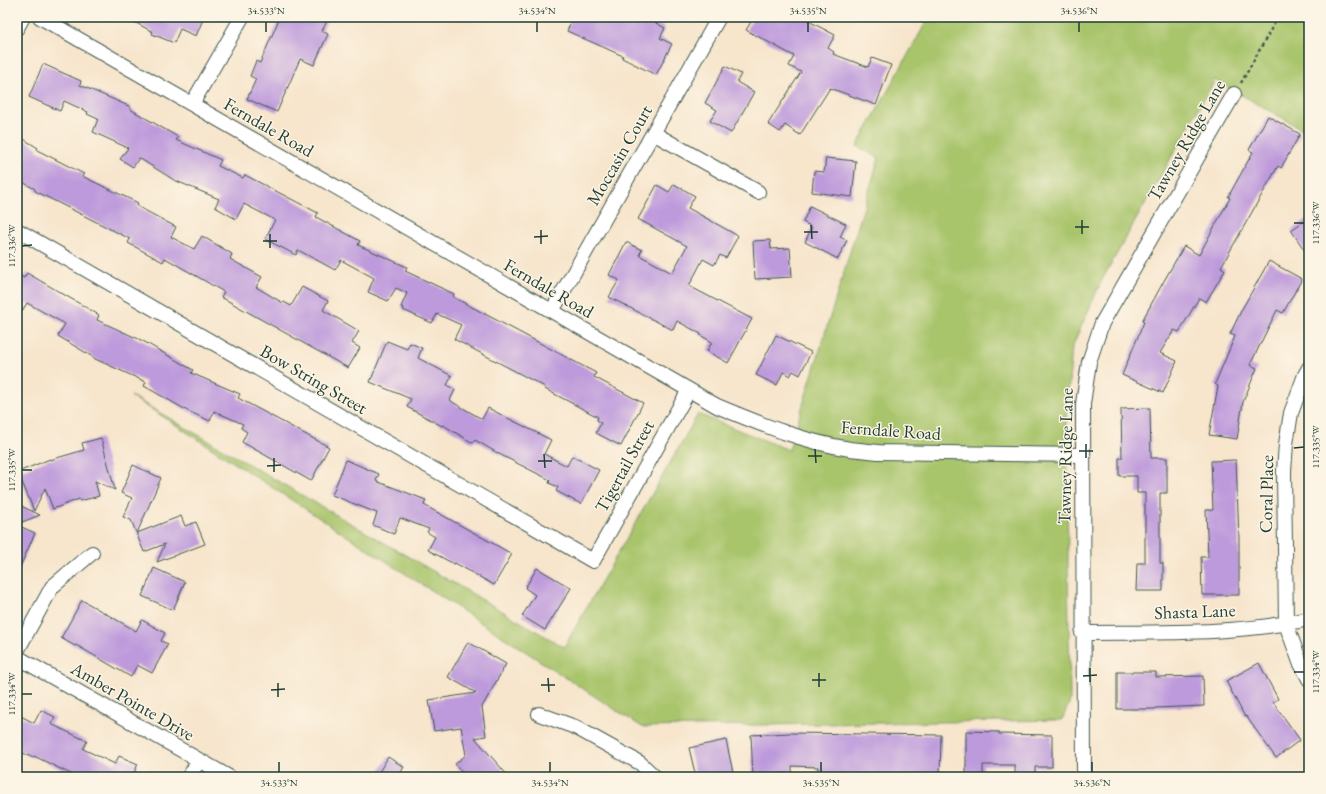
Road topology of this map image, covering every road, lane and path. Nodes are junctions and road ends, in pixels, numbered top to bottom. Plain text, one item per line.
1 (23, 17) edge
2 (40, 17) edge
3 (242, 17) edge
4 (1278, 17) edge
5 (714, 19) edge
6 (17, 28) edge
7 (1234, 94) joint
8 (192, 104) junction
9 (653, 133) junction
10 (758, 192) dead end
11 (17, 230) edge
12 (552, 311) junction
13 (1309, 368) edge
14 (688, 390) junction
15 (1082, 455) junction
16 (92, 553) dead end
17 (593, 561) joint
18 (1309, 619) edge
19 (1286, 624) junction
20 (1082, 633) junction
21 (17, 651) edge
22 (17, 657) edge
23 (1309, 679) edge
24 (539, 714) dead end
25 (199, 760) junction
26 (190, 777) edge
27 (229, 777) edge
28 (655, 777) edge
29 (1084, 777) edge

1 - 6 street
2 - 8 street, Ferndale Road
3 - 8 street
4 - 7 path, Tawney Ridge Lane
5 - 9 street, Moccasin Court
7 - 15 street, Tawney Ridge Lane
8 - 12 street, Ferndale Road
9 - 10 street
9 - 12 street, Moccasin Court
11 - 17 street, Bow String Street
12 - 14 street, Ferndale Road
13 - 19 street, Coral Place
14 - 15 street, Ferndale Road
14 - 17 street, Tigertail Street
15 - 20 street, Tawney Ridge Lane
16 - 21 street
18 - 19 street, Shasta Lane
19 - 20 street, Shasta Lane
19 - 23 street, Coral Place
20 - 29 street, Tawney Ridge Lane
22 - 25 street, Amber Pointe Drive
24 - 28 street
25 - 26 street
25 - 27 street, Amber Pointe Drive

